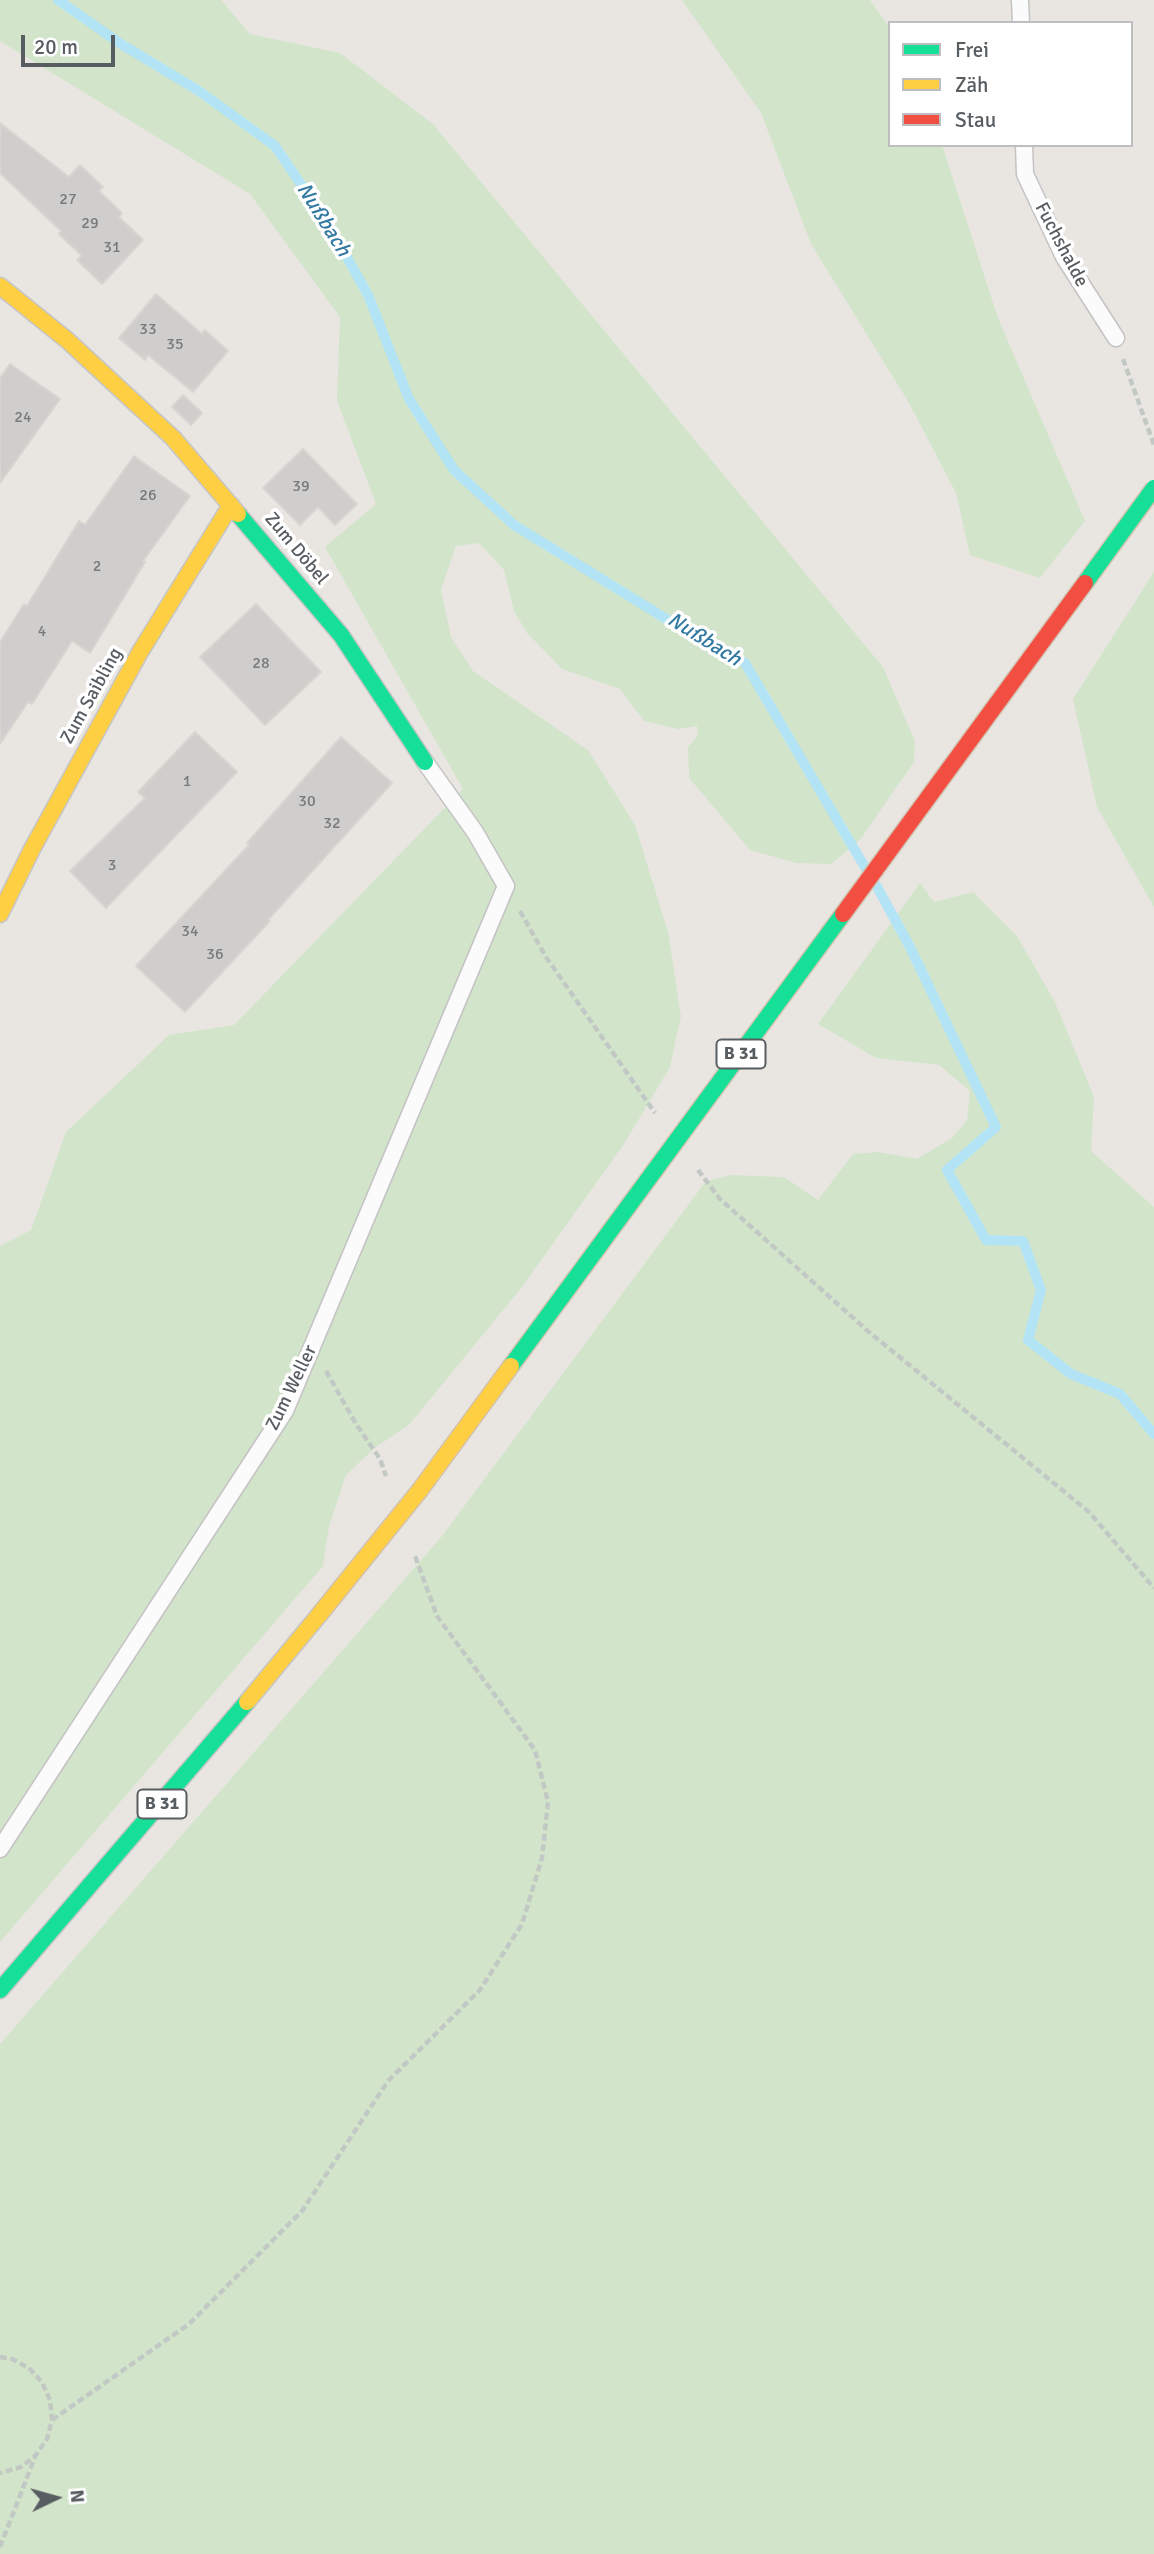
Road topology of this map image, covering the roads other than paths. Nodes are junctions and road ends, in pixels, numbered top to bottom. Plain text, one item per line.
1 (1020, 0) edge
2 (1021, 21) edge
3 (1024, 147) edge
4 (0, 286) edge
5 (1116, 338) road end
6 (1154, 488) edge
7 (231, 505) junction
8 (425, 762) joint
9 (506, 886) joint
10 (0, 914) edge
11 (0, 1849) edge
12 (0, 1990) edge

1 - 2 lane
3 - 5 lane, Fuchshalde
4 - 7 main road, Zum Döbel
6 - 12 main road, B 31, bridge
7 - 8 main road, Zum Döbel
7 - 10 main road, Zum Saibling
8 - 9 lane, Zum Döbel
9 - 11 lane, Zum Weller

